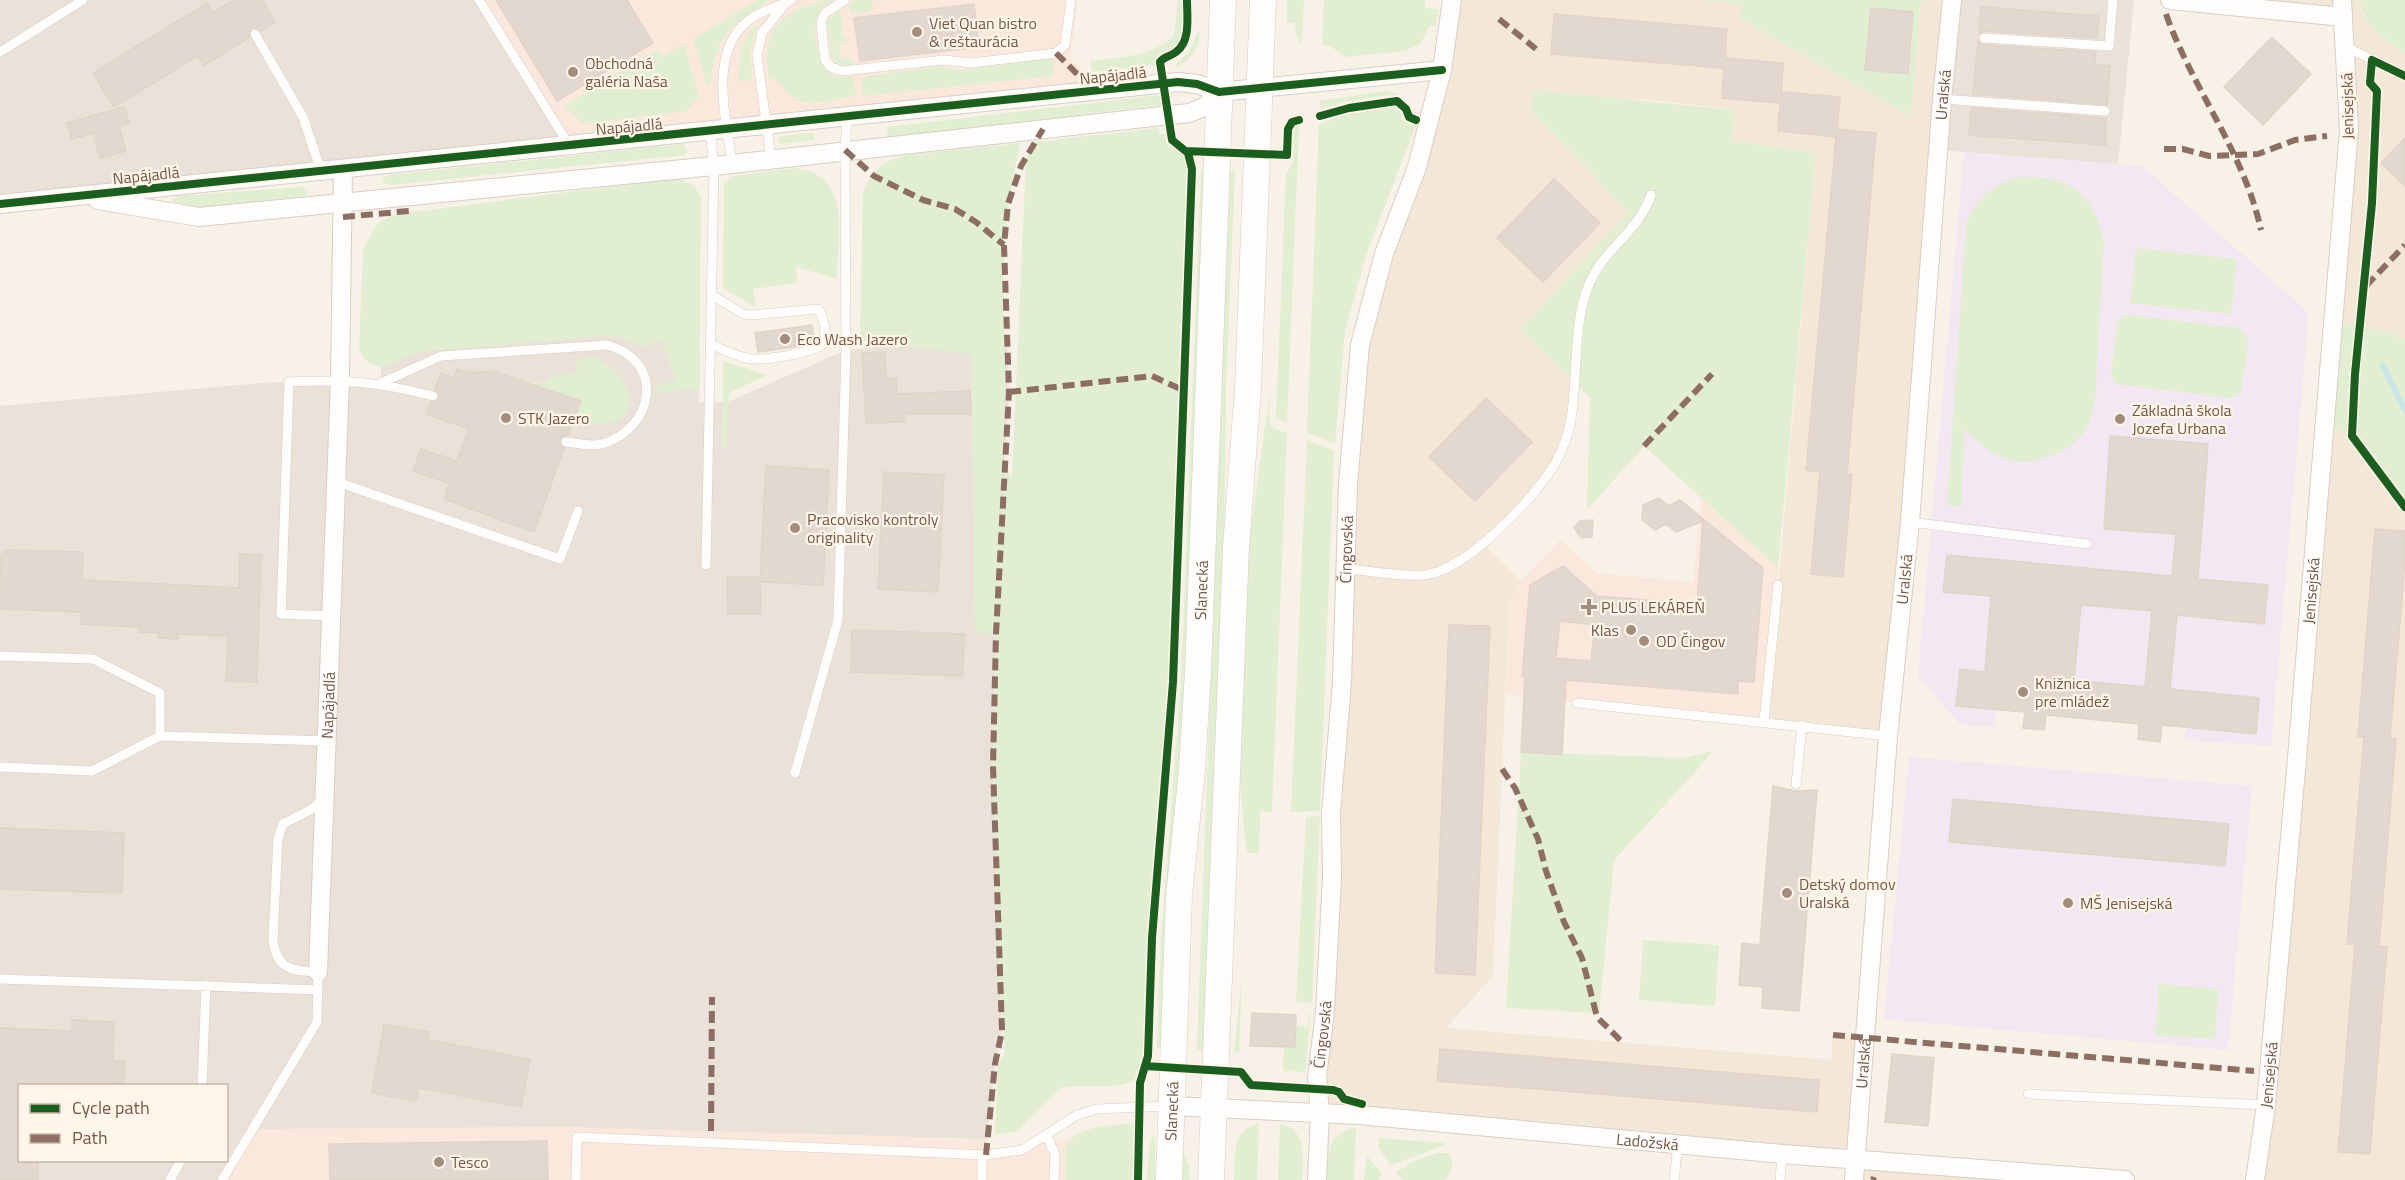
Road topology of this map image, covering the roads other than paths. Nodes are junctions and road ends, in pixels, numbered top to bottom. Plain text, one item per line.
1 (83, 0) edge
2 (479, 0) edge
3 (845, 0) edge
4 (1071, 0) edge
5 (1223, 0) edge
6 (1263, 0) edge
7 (1452, 0) edge
8 (1952, 0) edge
9 (2113, 0) edge
10 (2170, 0) edge
11 (787, 2) edge
12 (2343, 8) edge
13 (255, 34) dead end
14 (1984, 38) dead end
15 (2346, 48) junction
16 (0, 52) edge
17 (1442, 70) junction
18 (2405, 76) edge
19 (1260, 88) junction
20 (1220, 92) junction
21 (1942, 99) junction
22 (2105, 111) dead end
23 (848, 117) junction
24 (768, 125) junction
25 (719, 130) junction
26 (569, 145) junction
27 (845, 150) junction
28 (771, 159) junction
29 (723, 165) junction
30 (343, 169) junction
31 (321, 171) junction
32 (1651, 195) dead end
33 (76, 196) junction
34 (344, 202) junction
35 (0, 204) edge
36 (712, 296) junction
37 (711, 345) junction
38 (340, 379) junction
39 (381, 383) junction
40 (433, 396) dead end
41 (566, 442) dead end
42 (337, 482) junction
43 (578, 511) dead end
44 (1910, 522) junction
45 (2087, 544) dead end
46 (706, 565) dead end
47 (1347, 569) junction
48 (1778, 585) dead end
49 (332, 616) junction
50 (0, 656) edge
51 (1577, 703) dead end
52 (1764, 721) junction
53 (1802, 725) junction
54 (160, 736) junction
55 (1888, 736) junction
56 (327, 741) junction
57 (0, 767) edge
58 (795, 773) dead end
59 (1796, 784) dead end
60 (324, 798) junction
61 (0, 979) edge
62 (318, 981) junction
63 (206, 985) junction
64 (202, 1084) edge
65 (2028, 1094) dead end
66 (2266, 1104) junction
67 (1171, 1106) junction
68 (1215, 1107) junction
69 (1320, 1113) junction
70 (1047, 1137) junction
71 (1678, 1144) junction
72 (1782, 1154) junction
73 (982, 1155) junction
74 (1856, 1159) junction
75 (180, 1162) edge
76 (170, 1180) edge
77 (222, 1180) edge
78 (576, 1180) edge
79 (982, 1180) edge
80 (1054, 1180) edge
81 (1169, 1180) edge
82 (1211, 1180) edge
83 (1317, 1180) edge
84 (1674, 1180) edge
85 (1780, 1180) edge
86 (1854, 1180) edge
87 (2125, 1180) edge
88 (2255, 1180) edge

1 - 16 lane
2 - 26 lane
3 - 4 lane
5 - 20 main road, Slanecká
6 - 19 main road, Slanecká
7 - 17 street, Čingovská
8 - 21 street, Uralská
9 - 14 lane
10 - 12 street
11 - 24 lane
11 - 25 lane
12 - 15 street, Jenisejská
13 - 31 lane
15 - 18 lane
15 - 66 street, Jenisejská
17 - 19 street, Napájadlá
17 - 47 street, Čingovská
19 - 20 street, Napájadlá
19 - 68 main road, Slanecká
20 - 23 street, Napájadlá
20 - 27 street, Napájadlá
20 - 67 main road, Slanecká
21 - 22 lane
21 - 44 street, Uralská
23 - 24 street, Napájadlá
23 - 27 lane
24 - 25 street, Napájadlá
24 - 28 lane
25 - 26 street, Napájadlá
25 - 29 lane
25 - 29 lane
26 - 30 street, Napájadlá
27 - 28 street, Napájadlá
27 - 58 lane
28 - 29 street, Napájadlá
29 - 34 street, Napájadlá
29 - 36 lane
30 - 31 street, Napájadlá
30 - 34 street, Napájadlá
31 - 33 street, Napájadlá
32 - 47 lane
33 - 34 street, Napájadlá
33 - 35 street, Napájadlá
34 - 38 street, Napájadlá
36 - 37 lane
36 - 37 lane
37 - 46 lane
38 - 39 lane
38 - 42 street, Napájadlá
38 - 49 lane
39 - 40 lane
39 - 41 lane
42 - 43 lane
42 - 49 street, Napájadlá
44 - 45 lane
44 - 55 street, Uralská
47 - 69 street, Čingovská
48 - 52 lane
49 - 56 street, Napájadlá
50 - 54 lane
51 - 52 lane
52 - 53 lane
53 - 55 lane
53 - 59 lane
54 - 56 lane
54 - 57 lane
55 - 74 street, Uralská
56 - 60 street, Napájadlá
60 - 62 street, Napájadlá
60 - 62 lane
61 - 63 lane
62 - 63 lane
62 - 77 lane, Napájadlá
63 - 64 lane
65 - 66 lane
66 - 88 street, Jenisejská
67 - 68 street, Ladožská
67 - 70 lane
67 - 81 main road, Slanecká
68 - 69 street, Ladožská
68 - 82 main road, Slanecká
69 - 71 street, Ladožská
69 - 83 street, Čingovská
70 - 73 lane
70 - 80 lane
71 - 72 street, Ladožská
71 - 84 lane
72 - 74 street, Ladožská
72 - 85 lane
73 - 78 lane
73 - 79 lane
74 - 86 street, Uralská
74 - 87 street, Ladožská
75 - 76 lane

